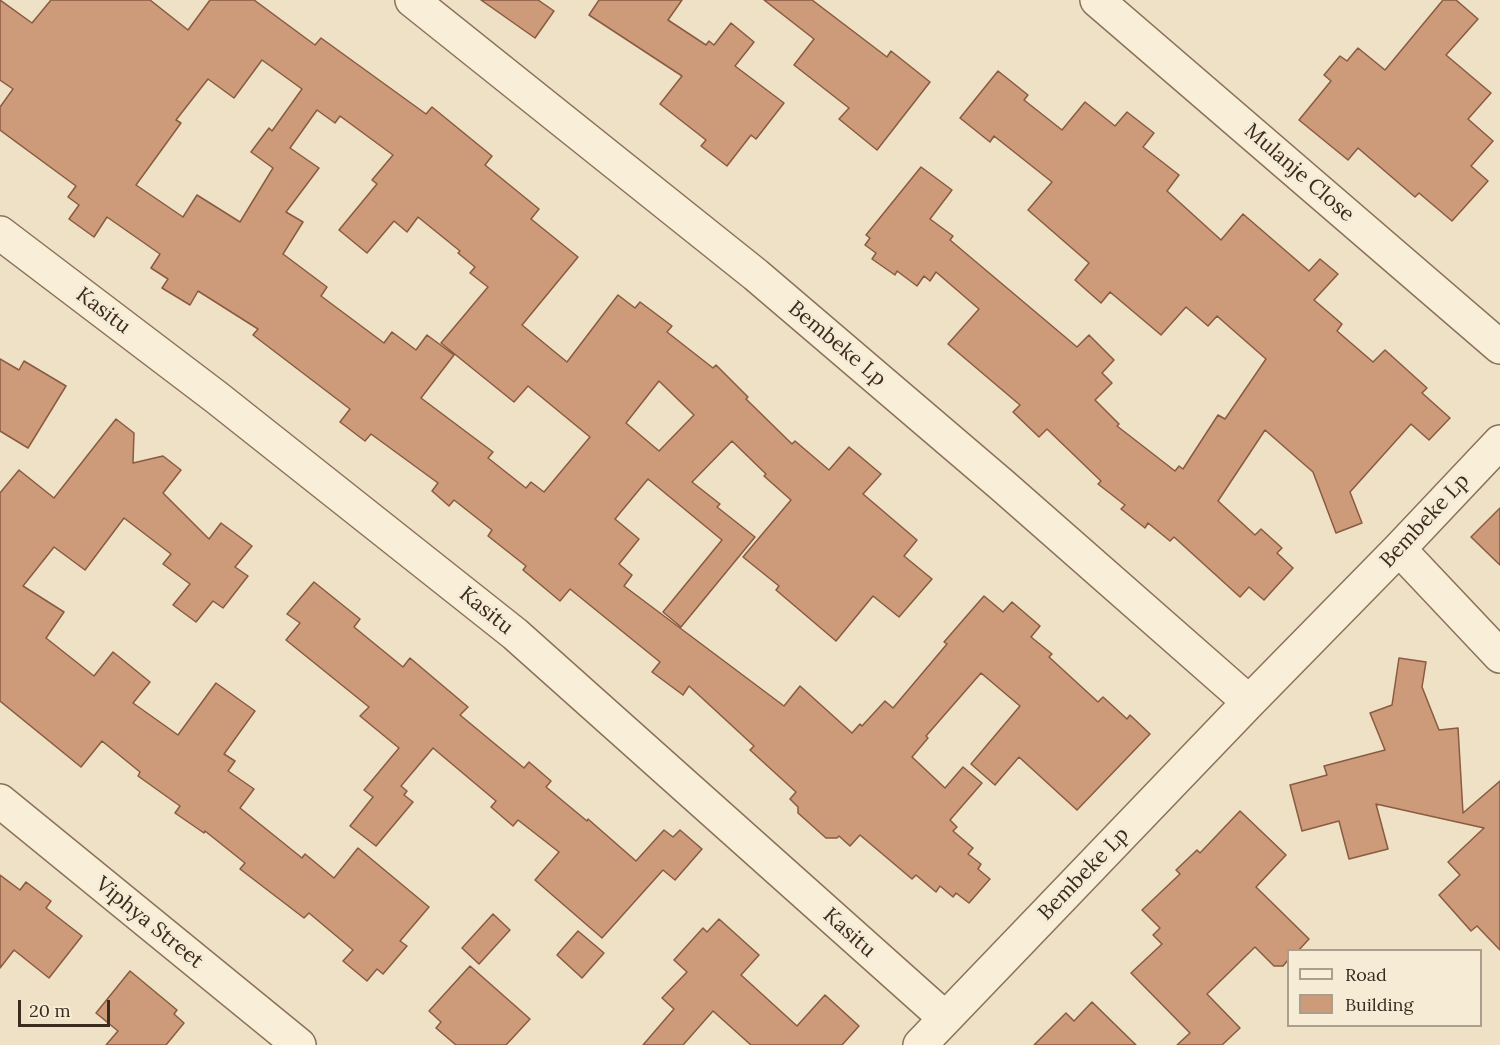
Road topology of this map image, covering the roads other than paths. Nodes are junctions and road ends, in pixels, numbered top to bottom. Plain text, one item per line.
1 (412, 0) edge
2 (1097, 0) edge
3 (0, 233) edge
4 (1500, 347) edge
5 (1500, 442) edge
6 (1399, 549) junction
7 (1500, 656) edge
8 (1249, 702) junction
9 (0, 801) edge
10 (945, 1018) junction
11 (298, 1045) edge
12 (920, 1045) edge

1 - 8 street, Bembeke Lp
2 - 4 street, Mulanje Close
3 - 10 street, Kasitu
5 - 6 street, Bembeke Lp
6 - 7 street
6 - 8 street, Bembeke Lp
8 - 10 street, Bembeke Lp
9 - 11 street, Viphya Street
10 - 12 street, Bembeke Lp

